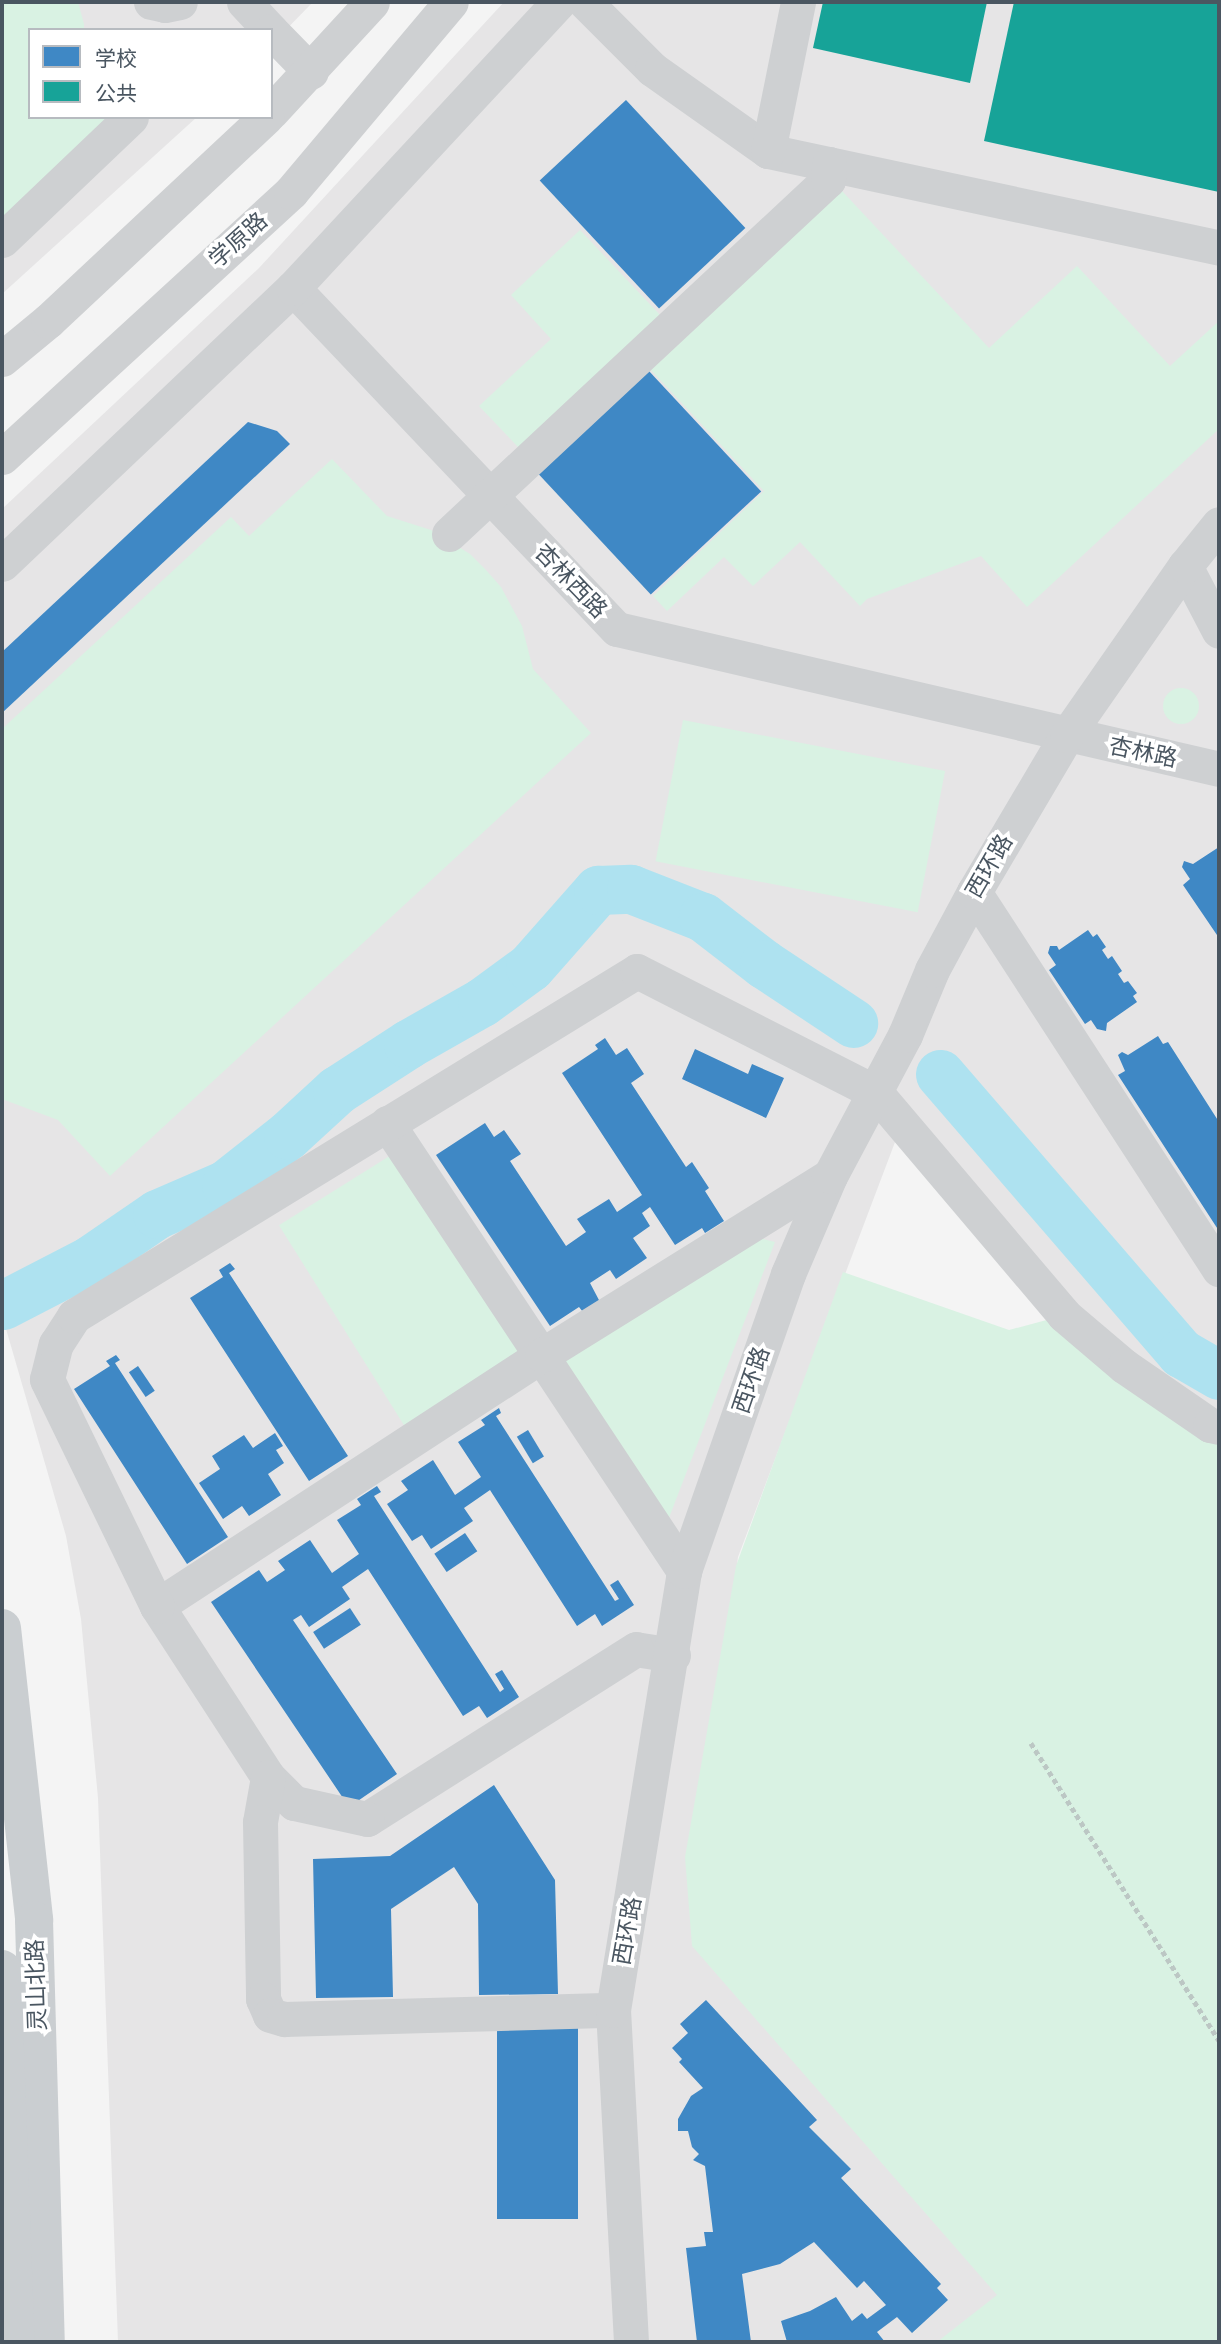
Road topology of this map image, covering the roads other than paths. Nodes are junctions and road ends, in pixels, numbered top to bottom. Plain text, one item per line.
1 (244, 2) edge
2 (372, 2) edge
3 (451, 2) edge
4 (559, 2) edge
5 (585, 2) edge
6 (798, 2) edge
7 (269, 28) edge
8 (273, 32) edge
9 (311, 72) junction
10 (273, 109) edge
11 (129, 119) edge
12 (264, 119) edge
13 (768, 151) junction
14 (829, 164) junction
15 (2, 240) edge
16 (1219, 248) edge
17 (293, 288) junction
18 (2, 359) edge
19 (2, 457) edge
20 (491, 496) junction
21 (1219, 524) edge
22 (449, 534) dead end
23 (2, 564) edge
24 (1185, 566) junction
25 (1219, 631) edge
26 (1067, 735) junction
27 (1219, 769) edge
28 (974, 892) junction
29 (876, 1093) junction
30 (387, 1124) junction
31 (830, 1176) junction
32 (1219, 1269) edge
33 (541, 1355) junction
34 (1219, 1427) edge
35 (684, 1571) junction
36 (157, 1606) junction
37 (2, 1628) edge
38 (673, 1655) junction
39 (268, 1777) junction
40 (2, 1969) edge
41 (612, 2010) junction
42 (16, 2342) edge
43 (46, 2342) edge
44 (631, 2342) edge

1 - 7 street
2 - 9 street
3 - 19 street, 学原路
4 - 17 street
5 - 13 street
6 - 13 street
8 - 9 street
9 - 10 street
11 - 15 street
12 - 18 street
13 - 14 street
14 - 16 street
14 - 20 street
17 - 20 street, 杏林西路
17 - 23 street
20 - 22 street
20 - 26 street, 杏林西路
21 - 24 street, 西环路
24 - 25 street
24 - 26 street, 西环路
26 - 27 street, 杏林路
26 - 28 street, 西环路
28 - 29 street, 西环路
28 - 32 street
29 - 30 street
29 - 31 street, 西环路
29 - 34 street
30 - 33 street
30 - 36 street
31 - 33 street
31 - 35 street, 西环路
33 - 35 street
33 - 36 street
35 - 38 street, 西环路
36 - 39 street
37 - 43 main road, 灵山北路
38 - 39 street
38 - 41 street, 西环路
39 - 41 street
40 - 42 main road, 灵山北路
41 - 44 street, 西环路

